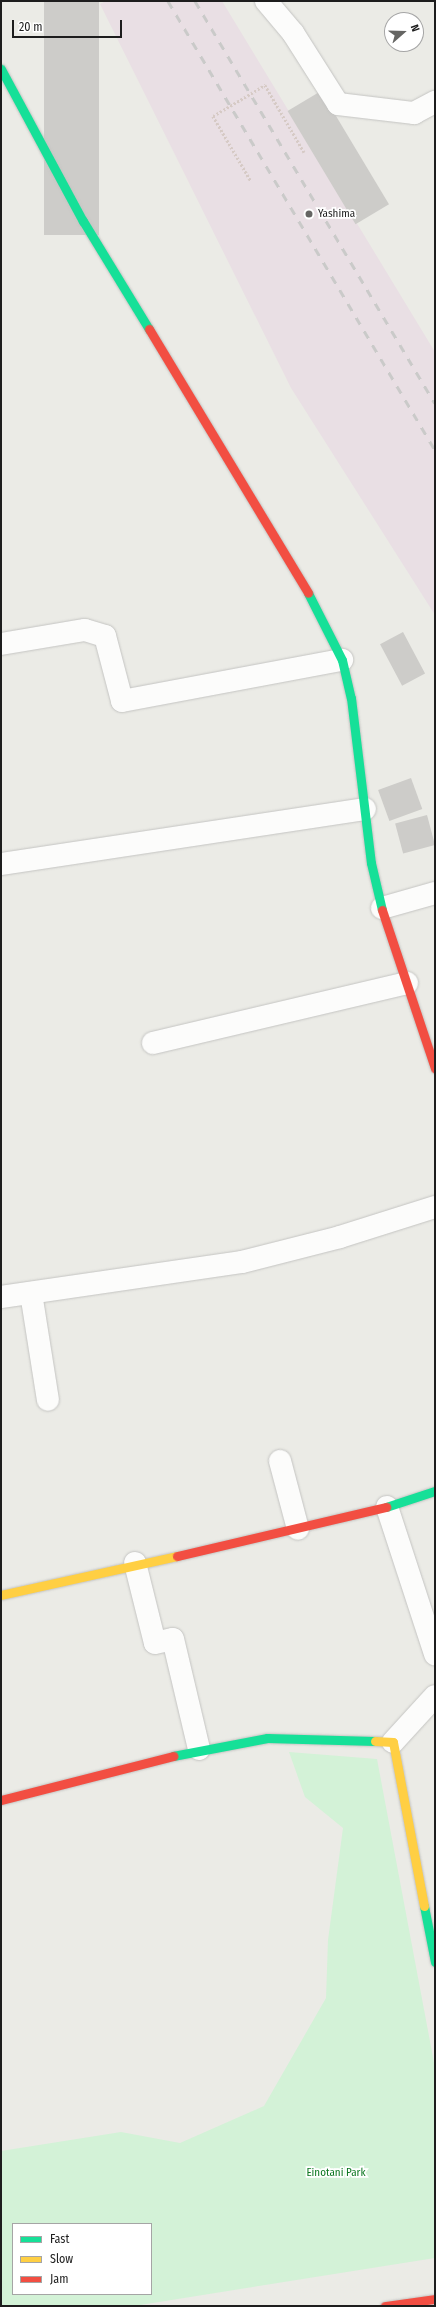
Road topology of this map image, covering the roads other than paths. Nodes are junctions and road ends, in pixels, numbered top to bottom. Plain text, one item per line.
1 (266, 1) edge
2 (1, 69) edge
3 (435, 102) edge
4 (1, 644) edge
5 (342, 660) junction
6 (365, 809) junction
7 (1, 864) edge
8 (435, 893) edge
9 (382, 908) junction
10 (406, 982) junction
11 (153, 1043) dead end
12 (435, 1068) edge
13 (435, 1207) edge
14 (31, 1293) junction
15 (1, 1297) edge
16 (48, 1400) dead end
17 (280, 1461) dead end
18 (435, 1491) edge
19 (387, 1507) junction
20 (298, 1529) junction
21 (135, 1563) junction
22 (1, 1595) edge
23 (435, 1654) edge
24 (435, 1696) edge
25 (392, 1742) junction
26 (199, 1749) junction
27 (1, 1800) edge
28 (434, 1950) edge
29 (435, 2299) edge
30 (385, 2306) edge

1 - 3 street
2 - 5 street
4 - 5 street
5 - 6 street
6 - 7 street
6 - 9 street
8 - 9 street
9 - 10 street
10 - 11 street
10 - 12 street
13 - 14 street
14 - 15 street
14 - 16 street
17 - 20 street
18 - 19 street
19 - 20 street
19 - 23 street
20 - 21 street
21 - 22 street
21 - 26 street
24 - 25 street
25 - 26 street
25 - 28 street
26 - 27 street
29 - 30 street

